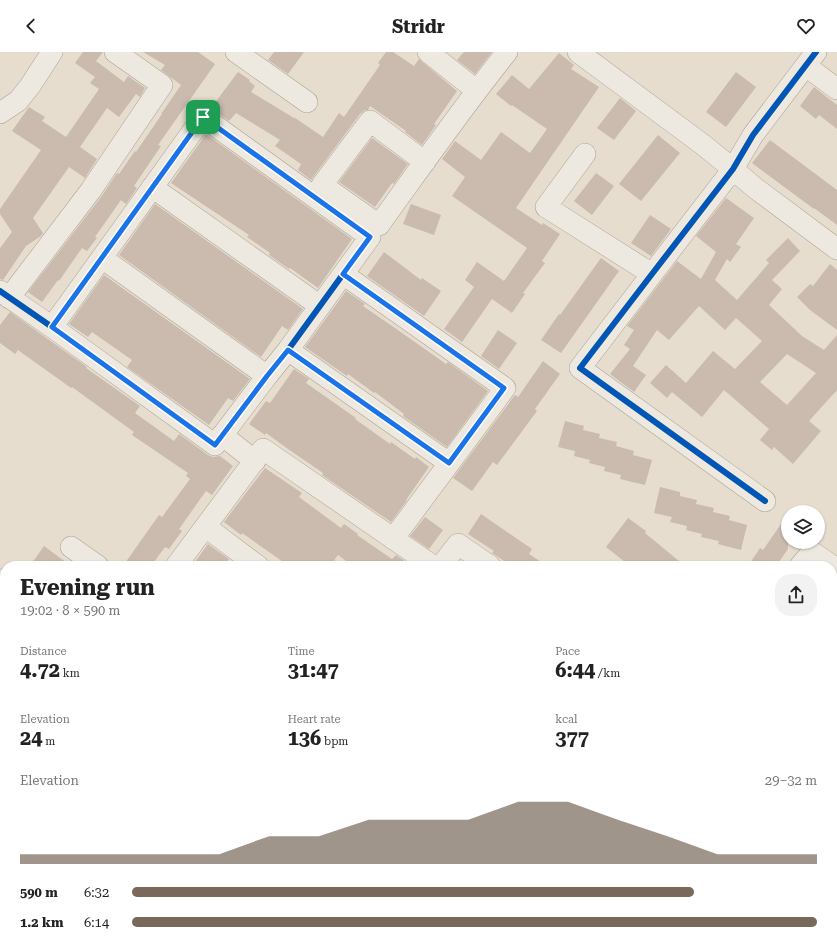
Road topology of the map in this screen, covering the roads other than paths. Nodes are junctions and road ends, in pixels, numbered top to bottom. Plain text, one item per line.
1 (52, 52) edge
2 (115, 52) edge
3 (236, 52) edge
4 (428, 52) edge
5 (507, 52) edge
6 (578, 52) edge
7 (811, 59) edge
8 (837, 89) edge
9 (476, 90) junction
10 (307, 102) dead end
11 (0, 113) edge
12 (585, 154) dead end
13 (425, 162) junction
14 (733, 169) junction
15 (152, 187) junction
16 (837, 249) edge
17 (102, 258) junction
18 (343, 274) junction
19 (652, 274) junction
20 (5, 295) edge
21 (320, 306) junction
22 (52, 327) junction
23 (288, 350) junction
24 (267, 376) junction
25 (222, 436) junction
26 (255, 461) junction
27 (449, 463) junction
28 (765, 501) dead end
29 (206, 526) junction
30 (393, 538) junction
31 (71, 547) dead end
32 (91, 561) edge
33 (180, 561) edge
34 (252, 561) edge
35 (426, 561) edge
36 (446, 561) edge
37 (483, 561) edge
38 (804, 561) edge
39 (825, 561) edge

1 - 11 street
2 - 20 street
3 - 10 street
4 - 9 street
5 - 9 street
6 - 14 street
7 - 8 street
7 - 14 street
9 - 13 street
12 - 19 street
13 - 13 street
14 - 16 street
14 - 19 street
15 - 17 street
15 - 18 street
15 - 21 street
17 - 22 street
17 - 24 street
18 - 21 street
18 - 27 street
19 - 28 street
20 - 22 street
21 - 23 street
22 - 25 street
23 - 24 street
23 - 27 street
24 - 25 street
25 - 26 street
26 - 29 street
26 - 30 street
27 - 30 street
29 - 33 street
29 - 34 street
30 - 35 street
31 - 32 street
36 - 37 street
38 - 39 street

